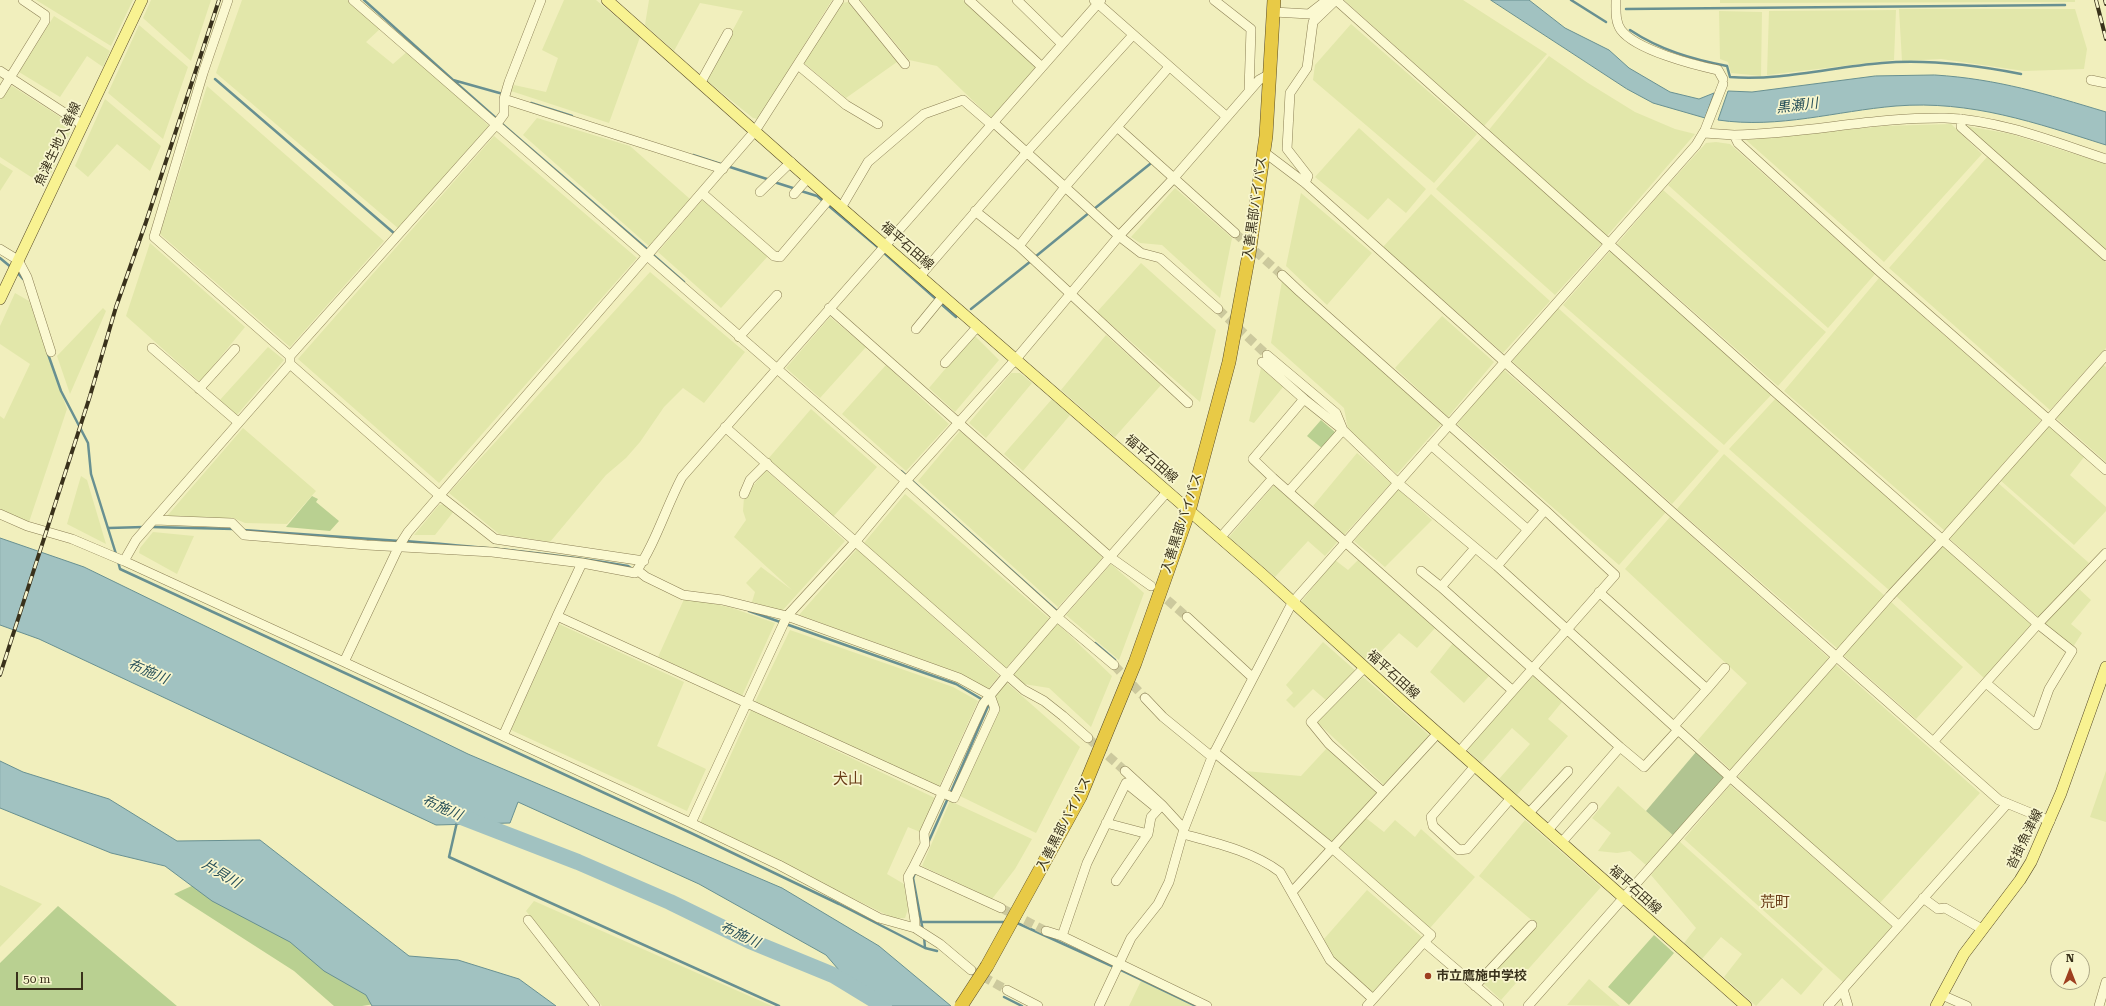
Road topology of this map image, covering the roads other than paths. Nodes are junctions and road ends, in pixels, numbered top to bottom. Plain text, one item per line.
1 (23, 0) edge
2 (142, 0) edge
3 (228, 0) edge
4 (353, 0) edge
5 (541, 0) edge
6 (607, 0) edge
7 (839, 0) edge
8 (853, 0) edge
9 (969, 0) edge
10 (1016, 0) edge
11 (1214, 0) edge
12 (1336, 0) edge
13 (1616, 0) edge
14 (1098, 1) edge
15 (1274, 6) edge
16 (728, 33) dead end
17 (1133, 35) junction
18 (1062, 44) junction
19 (905, 64) dead end
20 (798, 65) junction
21 (1042, 67) junction
22 (1169, 67) junction
23 (0, 71) edge
24 (1270, 74) junction
25 (10, 78) junction
26 (2091, 80) dead end
27 (701, 82) junction
28 (2106, 84) edge
29 (1250, 91) junction
30 (0, 94) edge
31 (504, 99) junction
32 (1227, 117) junction
33 (1961, 120) junction
34 (878, 124) dead end
35 (993, 124) junction
36 (83, 125) junction
37 (496, 125) junction
38 (1117, 127) junction
39 (755, 131) junction
40 (1704, 131) junction
41 (1734, 136) junction
42 (1027, 152) junction
43 (1264, 152) junction
44 (2106, 159) edge
45 (790, 162) junction
46 (723, 169) junction
47 (808, 178) junction
48 (1173, 179) junction
49 (1305, 183) junction
50 (1065, 187) junction
51 (760, 192) dead end
52 (702, 193) junction
53 (794, 194) dead end
54 (830, 198) junction
55 (842, 208) junction
56 (975, 211) junction
57 (1235, 233) tunnel mouth
58 (1119, 236) junction
59 (1609, 243) junction
60 (885, 245) junction
61 (1019, 246) junction
62 (0, 249) edge
63 (646, 256) junction
64 (2106, 256) edge
65 (18, 260) junction
66 (1282, 275) tunnel mouth
67 (920, 276) junction
68 (1070, 293) junction
69 (777, 295) dead end
70 (944, 296) junction
71 (0, 299) edge
72 (829, 308) junction
73 (1218, 309) tunnel mouth
74 (978, 326) junction
75 (916, 329) dead end
76 (739, 337) junction
77 (152, 348) dead end
78 (235, 349) dead end
79 (51, 352) dead end
80 (2106, 355) edge
81 (1016, 359) junction
82 (290, 360) junction
83 (1504, 362) junction
84 (945, 363) dead end
85 (776, 370) junction
86 (199, 389) junction
87 (1304, 399) junction
88 (1188, 403) dead end
89 (2049, 418) junction
90 (238, 422) junction
91 (959, 423) junction
92 (1449, 425) junction
93 (725, 426) junction
94 (1343, 430) junction
95 (1431, 445) junction
96 (767, 463) junction
97 (2106, 470) edge
98 (1273, 478) junction
99 (906, 481) junction
100 (1398, 483) junction
101 (1289, 491) junction
102 (1167, 492) junction
103 (744, 494) dead end
104 (439, 495) junction
105 (1545, 510) junction
106 (1189, 511) junction
107 (0, 514) edge
108 (155, 520) junction
109 (1528, 530) junction
110 (1220, 538) junction
111 (1943, 539) junction
112 (856, 541) junction
113 (1346, 542) junction
114 (399, 546) junction
115 (1474, 548) junction
116 (2106, 553) edge
117 (1110, 558) junction
118 (644, 561) junction
119 (124, 562) junction
120 (582, 563) junction
121 (1498, 566) junction
122 (637, 570) junction
123 (1421, 571) dead end
124 (1151, 586) tunnel mouth
125 (1441, 587) junction
126 (1599, 592) junction
127 (1292, 603) junction
128 (557, 616) junction
129 (787, 616) junction
130 (1057, 617) junction
131 (1188, 617) tunnel mouth
132 (2038, 624) junction
133 (1566, 629) junction
134 (1837, 657) junction
135 (344, 662) junction
136 (1114, 665) tunnel mouth
137 (1365, 667) junction
138 (1532, 668) junction
139 (1725, 668) dead end
140 (2106, 668) edge
141 (1007, 675) junction
142 (1252, 677) junction
143 (1986, 683) junction
144 (1707, 688) junction
145 (1512, 690) junction
146 (990, 695) junction
147 (1145, 698) tunnel mouth
148 (748, 703) junction
149 (1676, 728) junction
150 (1438, 733) junction
151 (503, 736) junction
152 (1088, 738) tunnel mouth
153 (1934, 741) junction
154 (1620, 747) junction
155 (1459, 752) junction
156 (1213, 755) junction
157 (1475, 766) junction
158 (1568, 771) dead end
159 (1125, 772) tunnel mouth
160 (1731, 778) junction
161 (1383, 792) junction
162 (942, 793) junction
163 (1511, 798) junction
164 (2007, 804) junction
165 (1160, 807) junction
166 (1593, 807) dead end
167 (1529, 813) junction
168 (2050, 820) junction
169 (691, 823) junction
170 (1106, 823) junction
171 (1548, 830) junction
172 (1183, 832) junction
173 (1148, 834) junction
174 (1561, 843) junction
175 (1332, 848) junction
176 (913, 868) junction
177 (1116, 881) dead end
178 (1292, 892) junction
179 (1623, 898) junction
180 (1922, 898) junction
181 (1001, 908) tunnel mouth
182 (528, 920) dead end
183 (1532, 925) dead end
184 (1899, 926) junction
185 (915, 928) junction
186 (1982, 929) junction
187 (1046, 930) tunnel mouth
188 (1062, 936) junction
189 (1424, 942) junction
190 (1118, 963) junction
191 (971, 970) tunnel mouth
192 (2106, 982) edge
193 (1476, 986) junction
194 (1843, 989) junction
195 (1006, 990) tunnel mouth
196 (1942, 995) junction
197 (1370, 1002) edge
198 (595, 1006) edge
199 (961, 1006) edge
200 (1038, 1006) edge
201 (1099, 1006) edge
202 (1208, 1006) edge
203 (1499, 1006) edge
204 (1528, 1006) edge
205 (1746, 1006) edge
206 (1828, 1006) edge
207 (1848, 1006) edge
208 (1936, 1006) edge
209 (1967, 1006) edge
210 (2099, 1006) edge

1 - 25 street
2 - 36 main road, 魚津生地入善線
3 - 82 street
4 - 37 street
5 - 31 street
6 - 27 main road, 福平石田線
7 - 20 street
8 - 19 street
9 - 21 street
10 - 18 street
11 - 29 street
12 - 15 street
12 - 49 street
12 - 59 street
13 - 40 street
14 - 17 street
14 - 18 street
15 - 24 highway, 入善黒部バイパス
16 - 27 street
17 - 22 street
17 - 42 street
18 - 21 street
20 - 34 street
20 - 39 street
21 - 35 street
22 - 32 street
22 - 38 street
23 - 25 street
24 - 29 street
24 - 43 highway, 入善黒部バイパス
25 - 30 street
25 - 36 street
26 - 28 street
27 - 39 main road, 福平石田線
29 - 32 street
31 - 37 street
31 - 46 street
32 - 48 street
33 - 41 street
33 - 44 street
33 - 64 street
35 - 42 street
35 - 55 street
35 - 60 street
36 - 65 main road, 魚津生地入善線
37 - 63 street
37 - 82 street
38 - 48 street
38 - 50 street
39 - 45 main road, 福平石田線
39 - 46 street
40 - 41 street
40 - 59 street
41 - 89 street
42 - 50 street
42 - 56 street
43 - 49 street
43 - 106 highway, 入善黒部バイパス
45 - 47 main road, 福平石田線
45 - 51 street
46 - 52 street
47 - 53 street
47 - 54 main road, 福平石田線
48 - 57 street
48 - 58 street
49 - 83 street
50 - 58 street
50 - 61 street
52 - 54 street
52 - 63 street
54 - 55 main road, 福平石田線
55 - 60 main road, 福平石田線
56 - 61 street
56 - 67 street
58 - 68 street
58 - 73 street
59 - 83 street
59 - 111 street
60 - 67 main road, 福平石田線
60 - 72 street
61 - 68 street
62 - 65 street
63 - 76 street
63 - 104 street
65 - 71 main road, 魚津生地入善線
65 - 79 street
66 - 92 street
67 - 70 main road, 福平石田線
68 - 81 street
68 - 88 street
69 - 76 street
70 - 74 main road, 福平石田線
70 - 75 street
72 - 85 street
72 - 91 street
74 - 81 main road, 福平石田線
74 - 84 street
76 - 85 street
77 - 86 street
78 - 86 street
80 - 89 street
81 - 91 street
81 - 102 main road, 福平石田線
82 - 90 street
82 - 104 street
83 - 92 street
83 - 134 street
85 - 93 street
85 - 99 street
86 - 90 street
87 - 94 street
87 - 94 street
87 - 98 street
89 - 97 street
89 - 111 street
90 - 108 street
91 - 99 street
91 - 117 street
92 - 95 street
92 - 105 street
93 - 96 street
93 - 118 street
94 - 100 street
94 - 101 street
95 - 100 street
95 - 109 street
96 - 103 street
96 - 112 street
98 - 101 street
98 - 110 street
99 - 112 street
99 - 130 street
100 - 113 street
100 - 115 street
101 - 113 street
102 - 106 main road, 福平石田線
102 - 117 street
104 - 114 street
104 - 118 street
105 - 109 street
105 - 126 street
106 - 110 main road, 福平石田線
106 - 199 highway, 入善黒部バイパス, bridge
107 - 119 street
108 - 114 street
108 - 119 street
109 - 121 street
110 - 127 main road, 福平石田線
111 - 132 street
111 - 134 street
112 - 129 street
112 - 141 street
113 - 127 street
113 - 145 street
114 - 120 street
114 - 135 street
115 - 121 street
115 - 125 street
116 - 132 street
117 - 124 street
117 - 130 street
118 - 122 street
119 - 135 street
120 - 122 street
120 - 128 street
121 - 133 street
122 - 129 street
123 - 125 street
125 - 138 street
126 - 133 street
126 - 144 street
127 - 137 main road, 福平石田線
127 - 142 street
128 - 148 street
128 - 151 street
129 - 146 street
129 - 148 street
130 - 136 street
130 - 141 street
131 - 142 street
132 - 143 street
132 - 143 street
133 - 138 street
133 - 149 street
134 - 153 street
134 - 160 street
135 - 151 street
137 - 150 main road, 福平石田線
137 - 161 street
138 - 145 street
138 - 154 street
139 - 144 street
140 - 168 main road, 沓掛魚津線
141 - 146 street
141 - 152 street
142 - 156 street
143 - 153 street
144 - 149 street
145 - 155 street
146 - 162 street
147 - 156 street
148 - 162 street
148 - 169 street
149 - 154 street
149 - 160 street
150 - 155 main road, 福平石田線
150 - 161 street
151 - 169 street
153 - 164 street
154 - 171 street
155 - 157 main road, 福平石田線
156 - 172 street
156 - 175 street
157 - 163 main road, 福平石田線
157 - 163 street
158 - 167 street
159 - 165 street
160 - 179 street
160 - 184 street
161 - 175 street
162 - 176 street
163 - 167 main road, 福平石田線
164 - 168 street
164 - 180 street
165 - 170 street
165 - 172 street
165 - 173 street
166 - 174 street
167 - 171 main road, 福平石田線
168 - 186 main road, 沓掛魚津線
169 - 185 street
170 - 173 street
170 - 188 street
171 - 174 main road, 福平石田線
172 - 178 street
172 - 190 street
173 - 177 street
174 - 179 main road, 福平石田線
175 - 178 street
175 - 189 street
176 - 181 street
176 - 185 street
178 - 197 street
179 - 204 street
179 - 205 main road, 福平石田線
180 - 184 street
180 - 186 street
182 - 198 street
183 - 193 street
184 - 194 street
185 - 191 street
186 - 196 main road, 沓掛魚津線
187 - 188 street
188 - 190 street
189 - 193 street
189 - 197 street
190 - 201 street
190 - 202 street
192 - 210 street
193 - 203 street
194 - 206 street
194 - 207 street
195 - 200 street
196 - 208 main road, 沓掛魚津線
196 - 209 street

